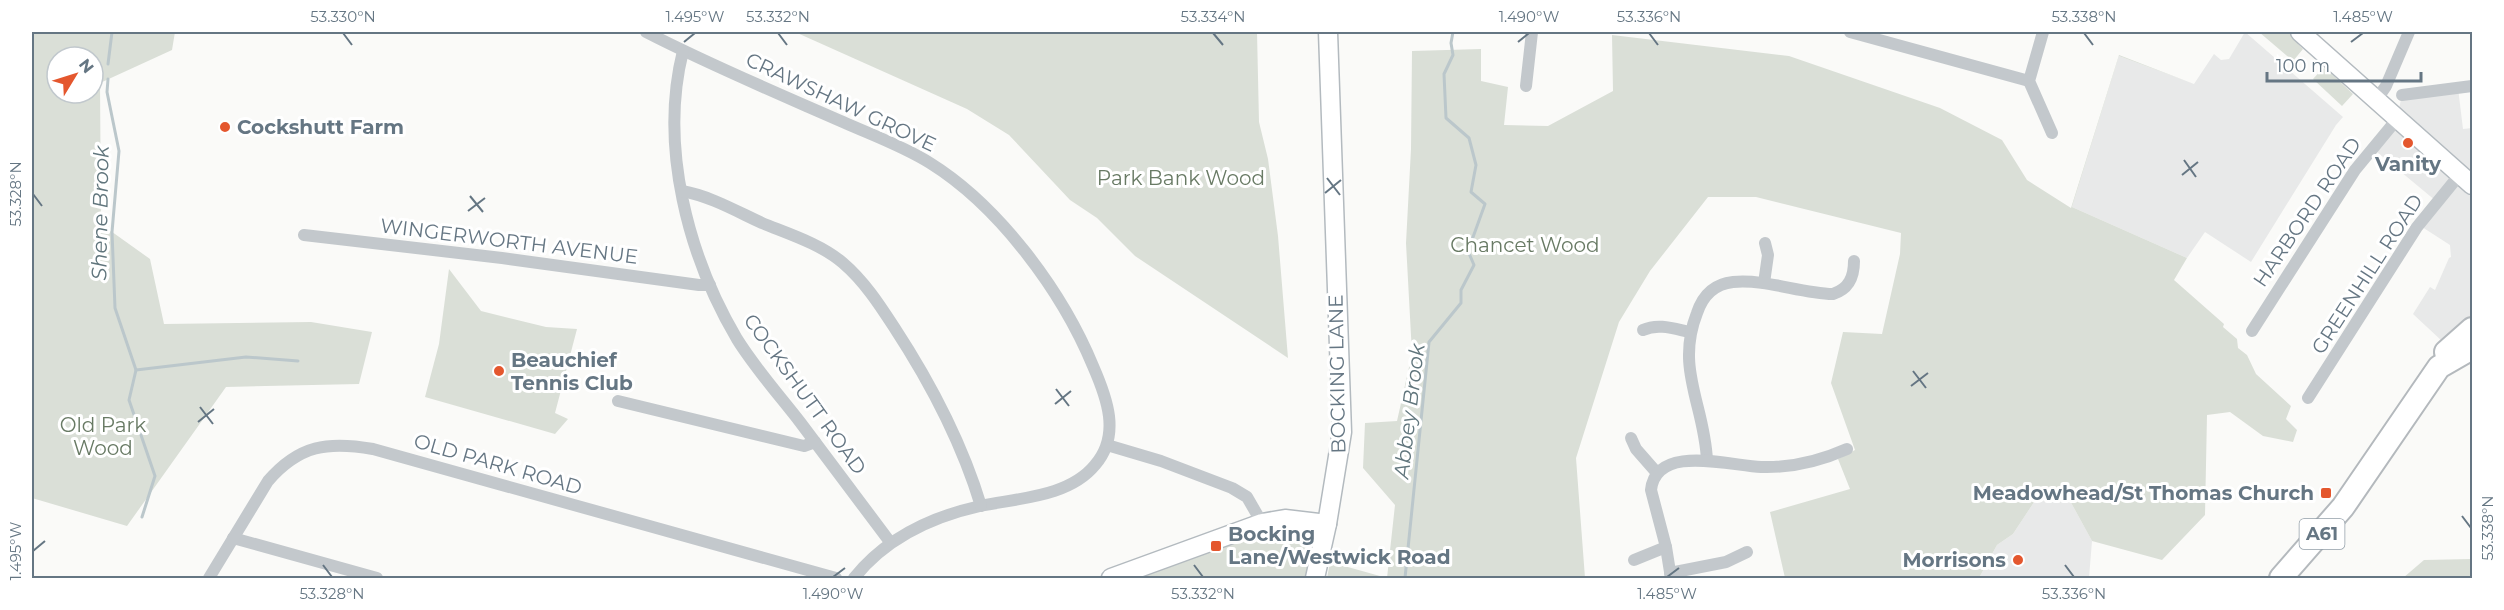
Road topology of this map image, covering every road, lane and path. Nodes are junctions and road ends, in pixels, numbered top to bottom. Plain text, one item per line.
1 (646, 32) edge
2 (1328, 32) edge
3 (1533, 32) edge
4 (1850, 32) edge
5 (2043, 32) edge
6 (2300, 32) edge
7 (2409, 32) edge
8 (683, 51) junction
9 (2029, 81) junction
10 (1526, 86) dead end
11 (2472, 86) edge
12 (2402, 95) dead end
13 (2377, 99) junction
14 (2397, 118) junction
15 (2052, 133) dead end
16 (2468, 179) edge
17 (682, 190) junction
18 (303, 235) dead end
19 (1765, 243) dead end
20 (1854, 261) dead end
21 (1764, 283) junction
22 (710, 285) junction
23 (2472, 329) edge
24 (1643, 330) dead end
25 (2252, 331) dead end
26 (1690, 332) junction
27 (2472, 348) edge
28 (2439, 367) junction
29 (2308, 398) dead end
30 (618, 401) dead end
31 (1631, 438) dead end
32 (815, 442) junction
33 (1107, 445) junction
34 (1847, 449) dead end
35 (1707, 460) junction
36 (1657, 473) junction
37 (981, 506) junction
38 (1262, 523) junction
39 (1327, 524) junction
40 (233, 538) junction
41 (890, 542) junction
42 (1666, 547) junction
43 (1747, 552) dead end
44 (1634, 560) dead end
45 (1670, 576) edge
46 (209, 579) edge
47 (377, 579) edge
48 (836, 579) edge
49 (854, 579) edge
50 (1111, 579) edge
51 (1315, 579) edge
52 (2281, 579) edge

1 - 8 street, CRAWSHAW GROVE
2 - 39 street, BOCKING LANE
3 - 10 street
4 - 9 street
5 - 9 street
6 - 13 street
7 - 13 street
8 - 17 street, COCKSHUTT ROAD
8 - 33 street, CRAWSHAW GROVE
9 - 15 street
11 - 12 street
13 - 14 street
14 - 16 street
14 - 25 street, HARBORD ROAD
16 - 29 street, GREENHILL ROAD
17 - 22 street, COCKSHUTT ROAD
17 - 37 street
18 - 22 street, WINGERWORTH AVENUE
19 - 21 street
20 - 21 street
21 - 26 street
22 - 32 street, COCKSHUTT ROAD
23 - 28 highway, A61
24 - 26 street
26 - 35 street
27 - 28 highway, A61
28 - 52 highway, A61
30 - 32 street
31 - 36 street
32 - 41 street, COCKSHUTT ROAD
33 - 37 street
33 - 38 street
34 - 35 street
35 - 36 street
36 - 42 street
37 - 41 street
38 - 39 street
38 - 50 street
39 - 51 street, BOCKING LANE
40 - 46 street, OLD PARK ROAD
40 - 47 street
40 - 48 street, OLD PARK ROAD
41 - 49 street
42 - 44 street
42 - 45 street
43 - 45 street

